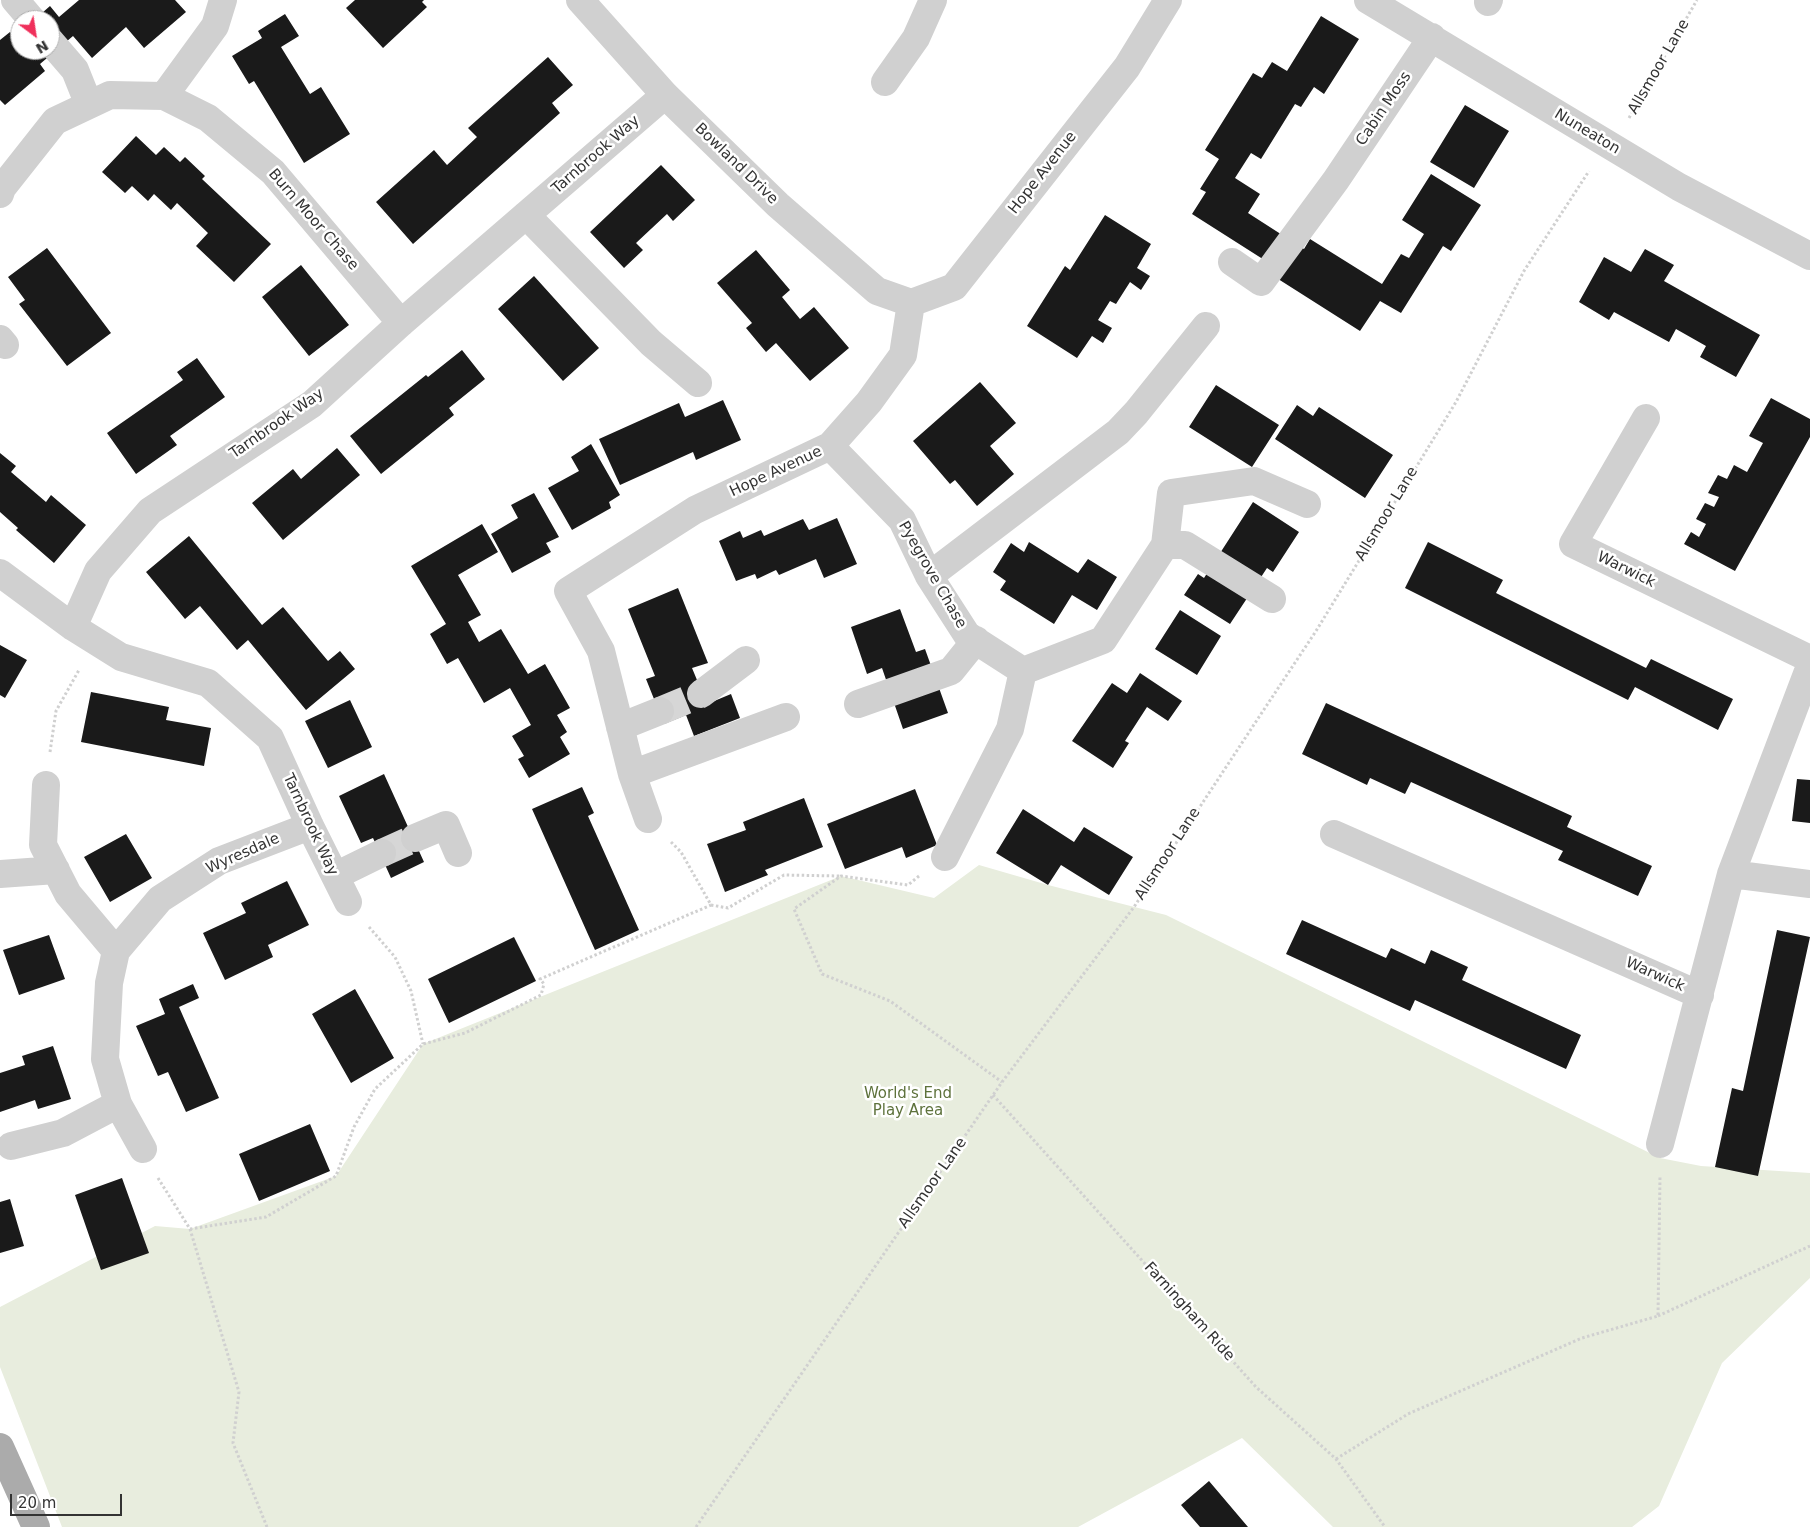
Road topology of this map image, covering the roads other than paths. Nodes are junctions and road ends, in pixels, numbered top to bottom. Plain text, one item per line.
1 (14, 0) edge
2 (222, 0) edge
3 (580, 0) edge
4 (933, 0) edge
5 (1168, 0) edge
6 (1368, 0) edge
7 (23, 10) edge
8 (1432, 37) junction
9 (60, 53) edge
10 (885, 82) dead end
11 (665, 95) junction
12 (164, 96) junction
13 (89, 105) junction
14 (0, 194) edge
15 (526, 215) junction
16 (1810, 256) edge
17 (1232, 262) dead end
18 (911, 303) junction
19 (401, 323) junction
20 (1206, 326) dead end
21 (698, 383) dead end
22 (1646, 418) dead end
23 (830, 446) junction
24 (1307, 504) dead end
25 (1164, 545) junction
26 (0, 573) edge
27 (929, 576) junction
28 (1272, 599) dead end
29 (72, 627) junction
30 (976, 640) junction
31 (1810, 659) edge
32 (746, 660) dead end
33 (1810, 666) edge
34 (1024, 671) junction
35 (700, 694) tunnel mouth
36 (858, 704) dead end
37 (660, 710) tunnel mouth
38 (786, 717) dead end
39 (620, 727) junction
40 (632, 774) junction
41 (46, 785) road end
42 (648, 819) road end
43 (310, 826) junction
44 (1334, 834) dead end
45 (415, 838) tunnel mouth
46 (382, 853) tunnel mouth
47 (458, 853) dead end
48 (945, 857) road end
49 (56, 870) junction
50 (0, 874) edge
51 (1731, 874) junction
52 (335, 876) junction
53 (1810, 884) edge
54 (348, 902) road end
55 (116, 951) junction
56 (1700, 995) junction
57 (118, 1104) junction
58 (1660, 1144) road end
59 (11, 1146) dead end
60 (143, 1149) road end
61 (0, 1447) edge
62 (36, 1527) edge

1 - 7 street
2 - 12 street
3 - 11 street, Bowland Drive
4 - 10 street
5 - 18 street, Hope Avenue
6 - 8 street, Nuneaton
8 - 16 street, Nuneaton
8 - 17 street, Cabin Moss
9 - 13 street
11 - 15 street, Tarnbrook Way
11 - 18 street, Bowland Drive
12 - 13 street, Burn Moor Chase
12 - 19 street, Burn Moor Chase
13 - 14 street, Burn Moor Chase
15 - 19 street, Tarnbrook Way
15 - 21 street
18 - 23 street, Hope Avenue
19 - 29 street, Tarnbrook Way
20 - 27 street
22 - 31 street, Warwick
23 - 27 street, Pyegrove Chase
23 - 39 street, Hope Avenue
24 - 25 street
25 - 28 street
25 - 34 street
26 - 29 street, Tarnbrook Way
27 - 30 street, Pyegrove Chase
29 - 43 street, Tarnbrook Way
30 - 34 street, Pyegrove Chase
30 - 36 street
32 - 35 street
33 - 51 street, Warwick
34 - 48 street
37 - 39 street
38 - 40 street
39 - 40 street, Hope Avenue
40 - 42 street, Hope Avenue
41 - 49 street
43 - 52 street, Tarnbrook Way
43 - 55 street, Wyresdale
44 - 56 street, Warwick
45 - 47 street
46 - 52 street
49 - 50 street
49 - 55 street
51 - 53 street
51 - 56 street, Warwick
52 - 54 street, Tarnbrook Way
55 - 57 street, Wyresdale
56 - 58 street, Warwick
57 - 59 street
57 - 60 street, Wyresdale
61 - 62 main road

